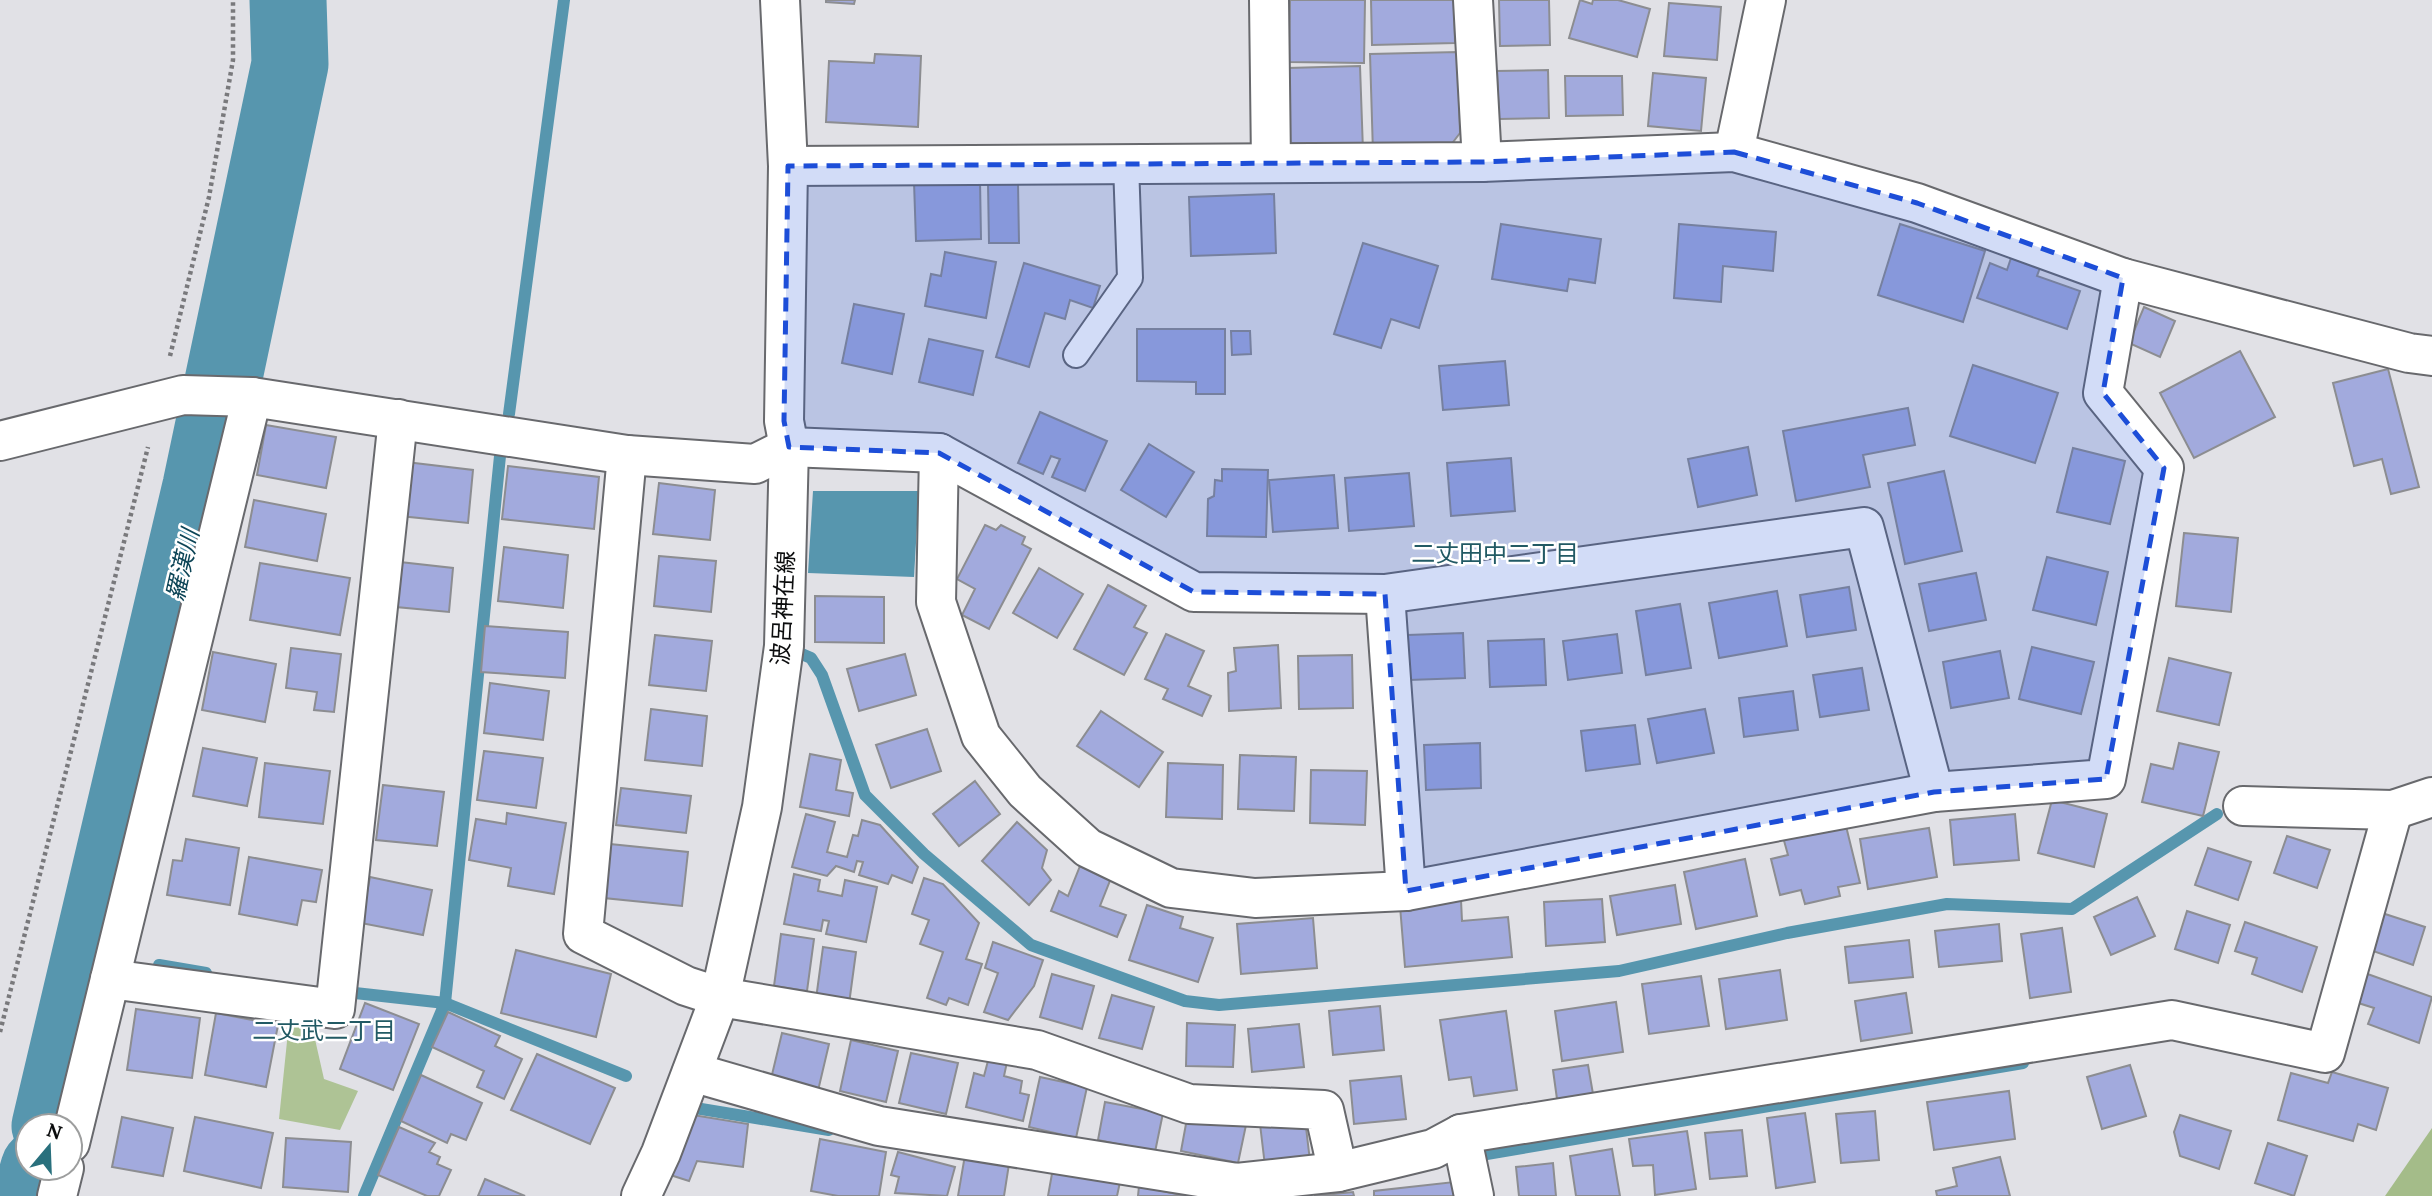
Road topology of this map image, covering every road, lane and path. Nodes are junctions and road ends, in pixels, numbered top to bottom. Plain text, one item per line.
1 (233, 0) edge
2 (780, 0) edge
3 (1269, 0) edge
4 (1473, 0) edge
5 (1766, 0) edge
6 (1734, 152) junction
7 (1482, 162) junction
8 (1271, 163) junction
9 (1126, 164) junction
10 (788, 166) junction
11 (2123, 278) junction
12 (1076, 355) dead end
13 (2432, 356) edge
14 (171, 397) junction
15 (252, 397) junction
16 (398, 419) junction
17 (0, 441) edge
18 (789, 447) junction
19 (939, 453) junction
20 (627, 455) junction
21 (1385, 594) junction
22 (1934, 792) junction
23 (2432, 797) edge
24 (2243, 806) dead end
25 (2393, 810) junction
26 (1406, 891) junction
27 (110, 979) junction
28 (720, 998) junction
29 (0, 1032) edge
30 (692, 1072) junction
31 (78, 1112) edge
32 (1467, 1162) edge
33 (1338, 1172) junction
34 (641, 1196) edge

1 - 14 path
2 - 10 street, 波呂神在線
3 - 8 street
4 - 7 street
5 - 6 street
6 - 7 street
6 - 11 street
7 - 8 street
8 - 9 street
9 - 10 street
9 - 12 lane
10 - 18 street, 波呂神在線
11 - 13 street
11 - 22 street
14 - 15 street
14 - 17 street
14 - 29 path
15 - 16 street
15 - 27 street
16 - 20 street
16 - 27 street
18 - 19 street
18 - 20 street
18 - 28 street, 波呂神在線
19 - 21 street
19 - 26 street
20 - 28 street
21 - 22 street
21 - 26 street
22 - 26 street
23 - 25 street
24 - 25 street
25 - 32 street
27 - 31 street
28 - 30 street, 波呂神在線
28 - 33 street
30 - 33 street
30 - 34 street, 波呂神在線
32 - 33 street

